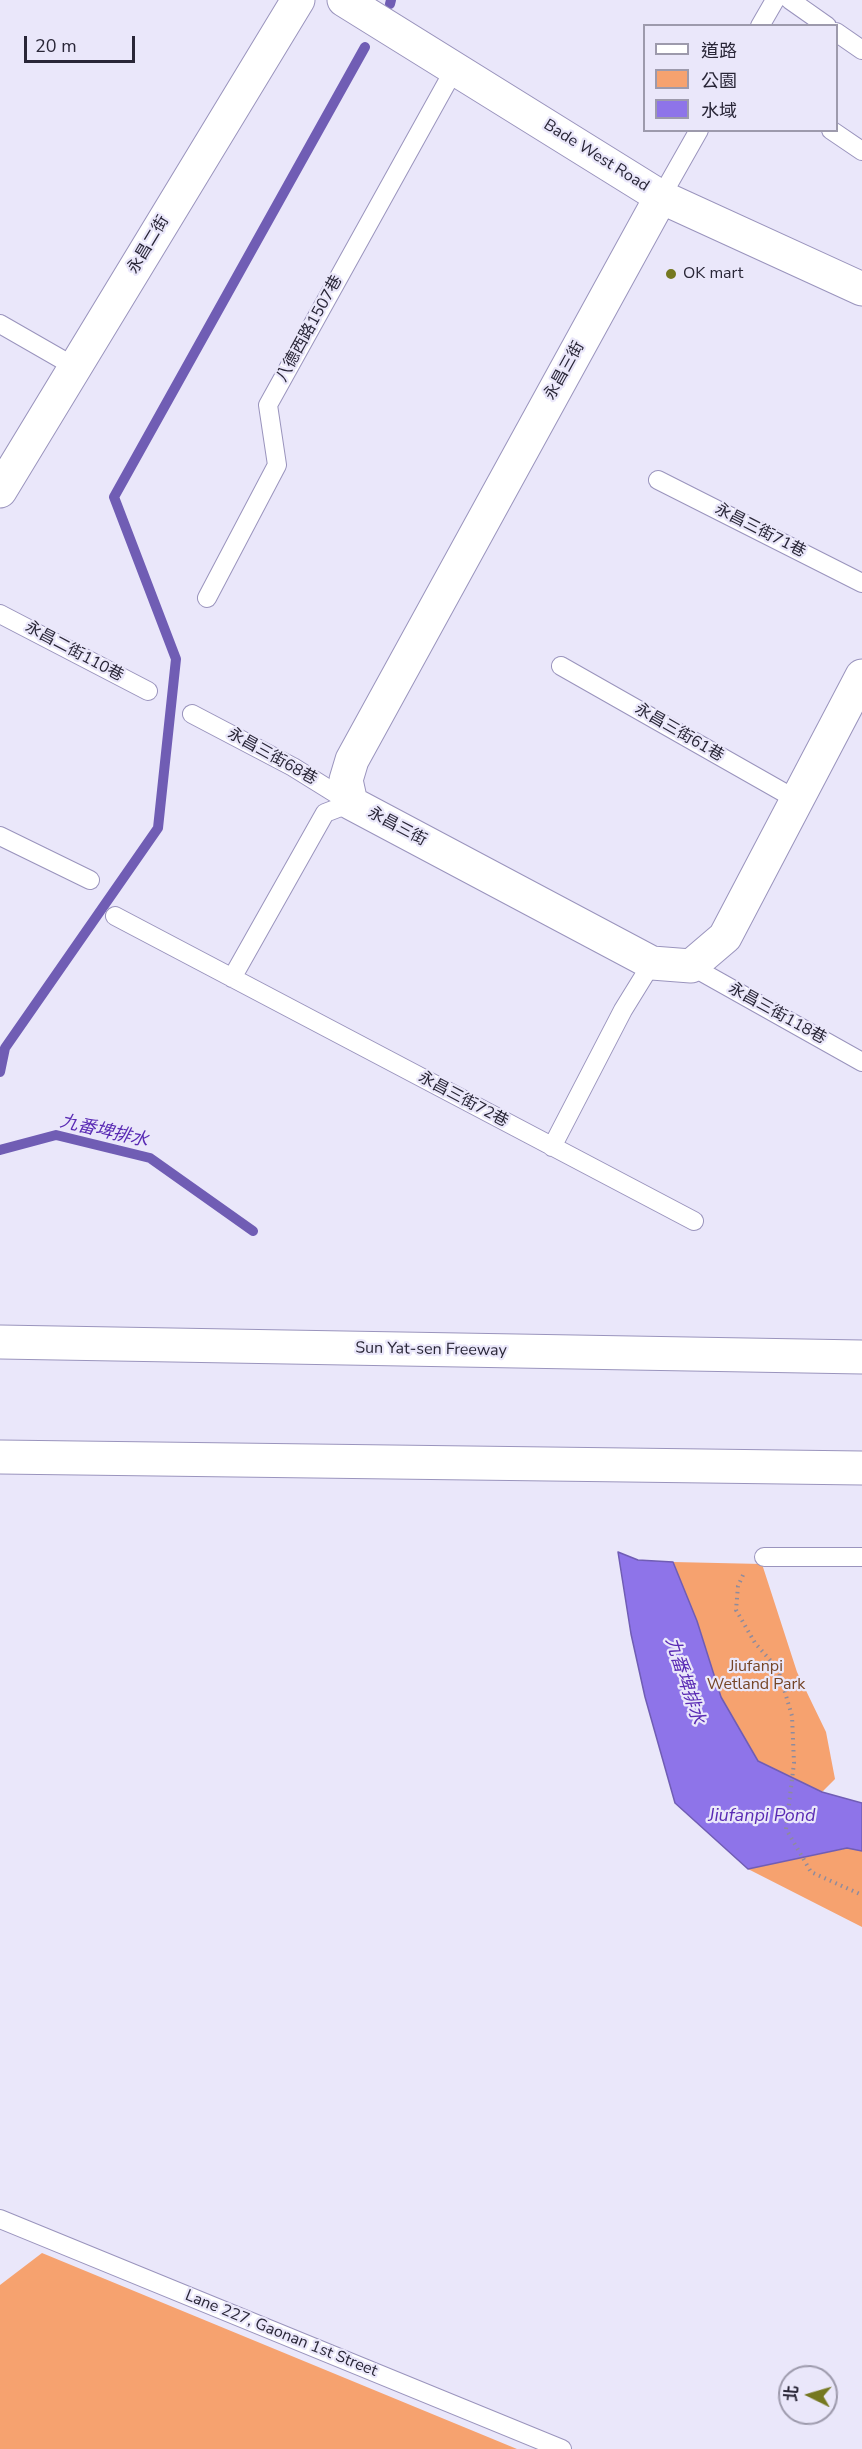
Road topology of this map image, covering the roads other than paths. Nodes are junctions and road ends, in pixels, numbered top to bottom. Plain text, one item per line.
1 (298, 0) edge
2 (344, 0) edge
3 (775, 0) edge
4 (790, 0) edge
5 (761, 24) edge
6 (824, 24) edge
7 (838, 33) edge
8 (862, 50) edge
9 (454, 68) junction
10 (698, 132) edge
11 (834, 132) edge
12 (862, 151) edge
13 (661, 197) junction
14 (862, 289) edge
15 (0, 324) edge
16 (75, 367) junction
17 (658, 480) dead end
18 (0, 490) edge
19 (862, 583) edge
20 (207, 598) dead end
21 (0, 614) edge
22 (561, 666) dead end
23 (862, 676) edge
24 (148, 691) dead end
25 (192, 714) dead end
26 (797, 800) junction
27 (351, 803) junction
28 (0, 836) edge
29 (90, 880) dead end
30 (116, 916) dead end
31 (652, 963) junction
32 (691, 966) junction
33 (232, 978) junction
34 (862, 1062) edge
35 (552, 1147) junction
36 (694, 1221) dead end
37 (0, 1342) edge
38 (862, 1357) edge
39 (0, 1457) edge
40 (862, 1468) edge
41 (764, 1557) road end
42 (862, 1557) edge
43 (0, 2219) edge
44 (562, 2449) edge

1 - 16 main road, 永昌二街
2 - 9 main road, Bade West Road
3 - 5 lane
4 - 6 lane
7 - 8 lane
9 - 13 main road, Bade West Road
9 - 20 lane, 八德西路1507巷
10 - 13 lane
11 - 12 lane
13 - 14 main road, Bade West Road
13 - 27 main road, 永昌三街
15 - 16 lane
16 - 18 main road, 永昌二街
17 - 19 lane, 永昌三街71巷
21 - 24 lane, 永昌二街110巷
22 - 26 lane, 永昌三街61巷
23 - 26 main road
25 - 27 lane, 永昌三街68巷
26 - 32 main road
27 - 31 main road, 永昌三街
27 - 33 lane
28 - 29 lane
30 - 33 lane, 永昌三街72巷
31 - 32 main road, 永昌三街
31 - 35 lane
32 - 34 lane, 永昌三街118巷
33 - 35 lane, 永昌三街72巷
35 - 36 lane, 永昌三街72巷
37 - 38 main road, Sun Yat-sen Freeway
39 - 40 main road
41 - 42 lane
43 - 44 lane, Lane 227, Gaonan 1st Street

